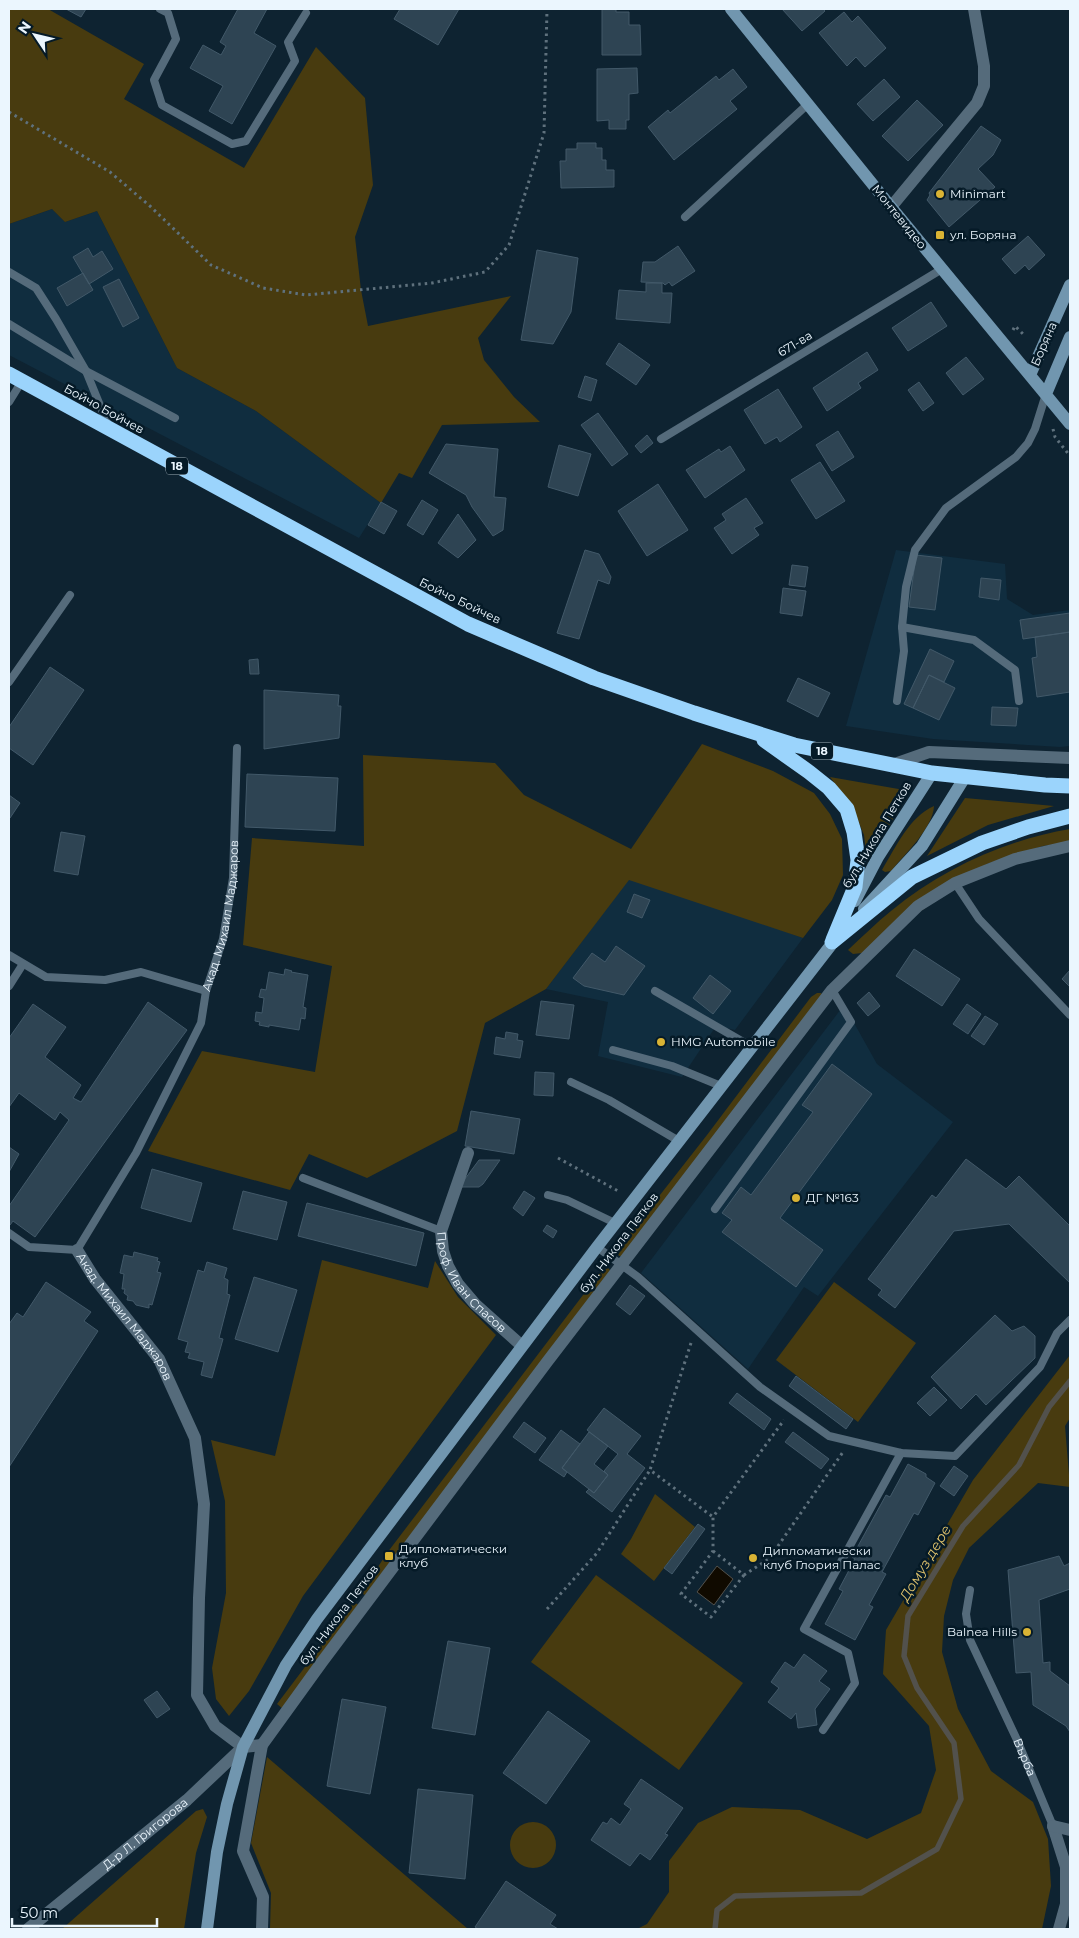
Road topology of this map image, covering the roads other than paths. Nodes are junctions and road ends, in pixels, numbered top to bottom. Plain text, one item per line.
1 (160, 9) edge
2 (730, 9) edge
3 (974, 9) edge
4 (306, 13) dead end
5 (808, 104) junction
6 (891, 207) junction
7 (685, 216) dead end
8 (942, 269) junction
9 (9, 272) edge
10 (1070, 285) edge
11 (9, 324) edge
12 (1070, 337) edge
13 (86, 371) junction
14 (1030, 375) junction
15 (15, 378) edge
16 (1046, 394) junction
17 (9, 402) edge
18 (176, 418) dead end
19 (1070, 424) edge
20 (110, 429) junction
21 (661, 439) dead end
22 (70, 595) dead end
23 (902, 627) junction
24 (9, 682) edge
25 (897, 700) dead end
26 (1019, 700) dead end
27 (753, 732) junction
28 (237, 748) dead end
29 (1070, 758) edge
30 (892, 765) junction
31 (932, 773) junction
32 (965, 777) junction
33 (1070, 786) edge
34 (1070, 816) edge
35 (1070, 846) edge
36 (955, 883) junction
37 (832, 942) junction
38 (9, 955) edge
39 (22, 964) junction
40 (9, 986) edge
41 (832, 990) junction
42 (206, 991) junction
43 (655, 991) dead end
44 (1070, 1015) edge
45 (752, 1047) junction
46 (613, 1050) dead end
47 (572, 1082) dead end
48 (721, 1086) junction
49 (679, 1141) junction
50 (468, 1153) dead end
51 (302, 1178) dead end
52 (548, 1195) dead end
53 (715, 1209) dead end
54 (615, 1223) junction
55 (441, 1231) junction
56 (9, 1233) edge
57 (596, 1247) junction
58 (77, 1250) junction
59 (621, 1265) junction
60 (1070, 1320) edge
61 (522, 1346) junction
62 (901, 1453) junction
63 (970, 1590) dead end
64 (823, 1730) dead end
65 (262, 1745) junction
66 (243, 1747) junction
67 (1053, 1826) junction
68 (1070, 1830) edge
69 (28, 1929) edge
70 (207, 1929) edge
71 (262, 1929) edge
72 (1059, 1929) edge

1 - 4 lane
2 - 5 street, Монтевидео
3 - 6 street
5 - 6 street, Монтевидео
5 - 7 lane
6 - 8 street, Монтевидео
8 - 14 street, Монтевидео
8 - 21 lane, 671-ва
9 - 13 lane
10 - 14 street, Боряна
11 - 13 lane
12 - 16 street, Боряна
13 - 18 lane
13 - 20 lane
14 - 16 street, Монтевидео
15 - 17 lane
15 - 20 highway, Бойчо Бойчев / 18
16 - 19 street, Монтевидео
16 - 23 lane
20 - 27 highway, Бойчо Бойчев / 18
22 - 24 lane
23 - 25 lane
23 - 26 lane
27 - 30 highway, Бойчо Бойчев / 18
27 - 37 highway
28 - 42 lane, Акад. Михаил Маджаров
29 - 30 street, бул. Никола Петков
30 - 31 highway, Бойчо Бойчев / 18
31 - 32 highway, 18
31 - 37 street, бул. Никола Петков
32 - 33 highway, 18
32 - 37 street, бул. Никола Петков
34 - 37 highway
35 - 36 street, бул. Никола Петков
36 - 41 street, бул. Никола Петков
36 - 44 lane
37 - 45 street, бул. Никола Петков
38 - 39 lane
39 - 40 lane
39 - 42 lane
41 - 53 lane
41 - 59 street, бул. Никола Петков
42 - 58 lane, Акад. Михаил Маджаров
43 - 45 lane
45 - 48 street, бул. Никола Петков
46 - 48 lane
47 - 49 lane
48 - 49 street, бул. Никола Петков
49 - 54 street, бул. Никола Петков
50 - 55 street, Проф. Иван Спасов
51 - 55 lane
52 - 54 lane
54 - 57 street, бул. Никола Петков
55 - 61 street, Проф. Иван Спасов
56 - 58 lane
57 - 59 lane
57 - 61 street, бул. Никола Петков
58 - 66 street, Акад. Михаил Маджаров
59 - 62 lane
59 - 65 street, бул. Никола Петков
60 - 62 lane
61 - 66 street, бул. Никола Петков
62 - 64 lane
63 - 67 lane, Върба
65 - 66 street
65 - 71 street
66 - 69 street, Д-р Л. Григорова
66 - 70 street, бул. Никола Петков
67 - 68 street
67 - 72 street, Върба

